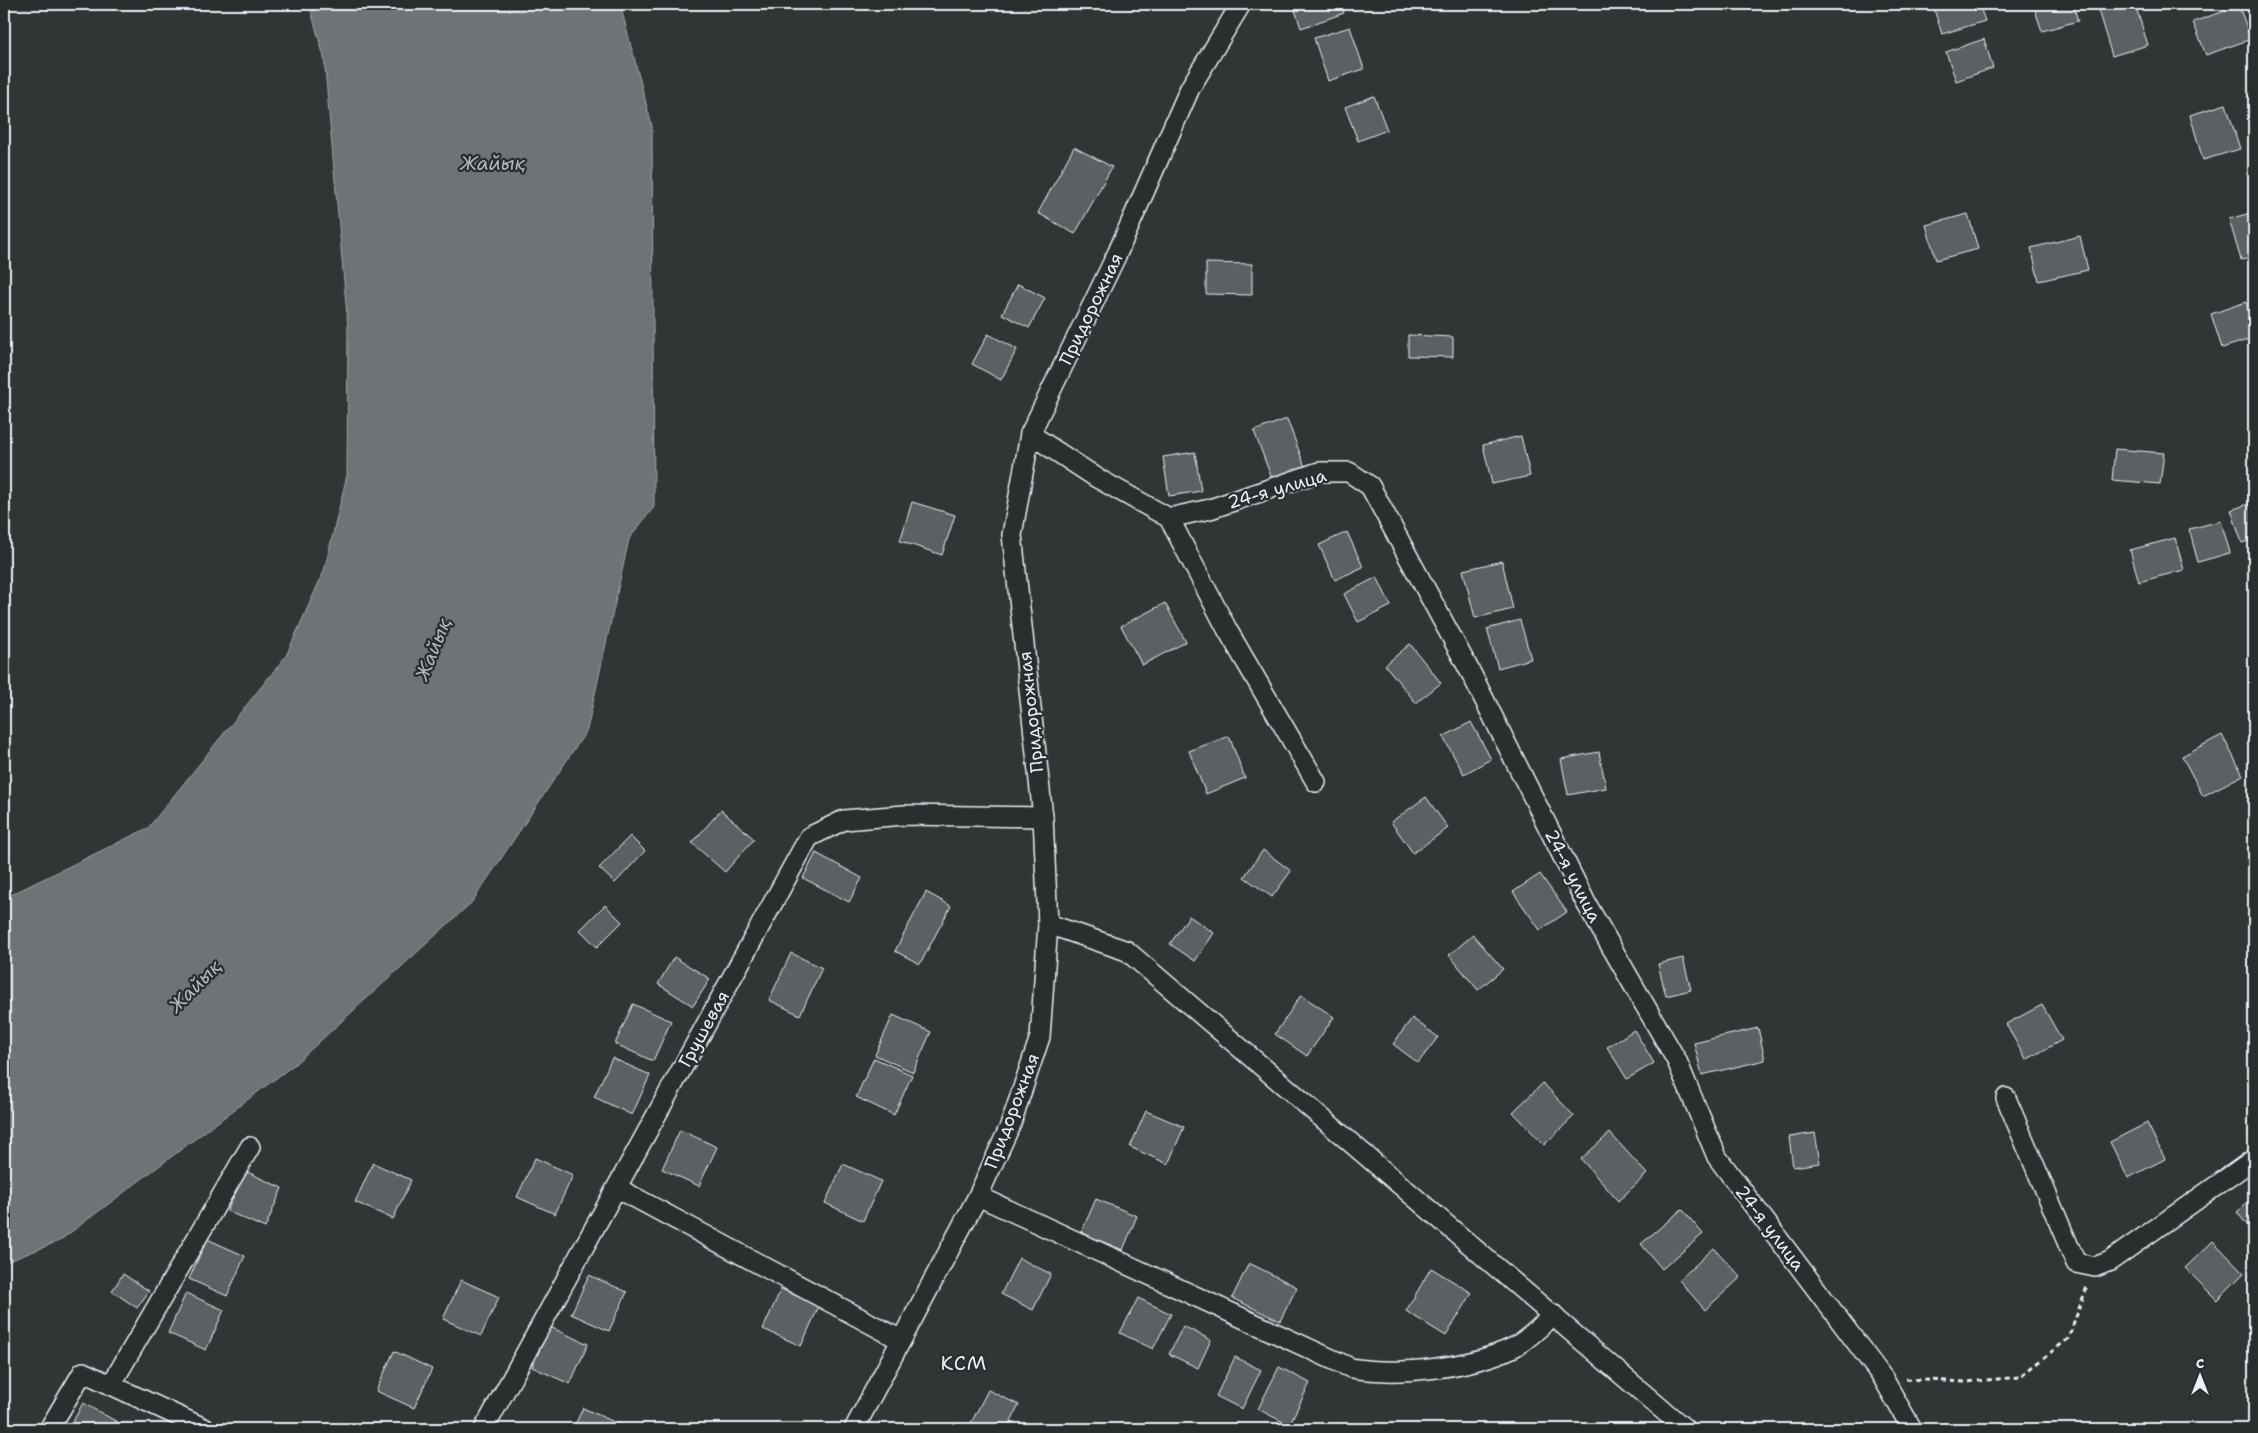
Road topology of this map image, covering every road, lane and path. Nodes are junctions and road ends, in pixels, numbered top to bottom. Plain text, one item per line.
1 (1241, 4) edge
2 (1030, 434) junction
3 (1169, 518) junction
4 (1316, 782) dead end
5 (1042, 817) junction
6 (1048, 924) junction
7 (2006, 1098) dead end
8 (250, 1147) dead end
9 (2254, 1159) edge
10 (617, 1188) junction
11 (978, 1196) junction
12 (2095, 1267) junction
13 (1554, 1315) junction
14 (901, 1340) junction
15 (1883, 1378) junction
16 (111, 1385) junction
17 (48, 1429) edge
18 (206, 1429) edge
19 (484, 1429) edge
20 (854, 1429) edge
21 (1685, 1429) edge
22 (1912, 1429) edge

1 - 2 street, Придорожная
2 - 3 street
2 - 5 street, Придорожная
3 - 4 street
3 - 15 street, 24-я улица
5 - 6 street, Придорожная
5 - 10 street, Грушевая
6 - 11 street, Придорожная
6 - 13 street
7 - 12 street
8 - 16 street
9 - 12 street
10 - 14 street
10 - 19 street, Грушевая
11 - 13 street
11 - 14 street, Придорожная
12 - 15 path
13 - 21 street
14 - 20 street, Придорожная
15 - 22 street, 24-я улица
16 - 17 street
16 - 18 street

